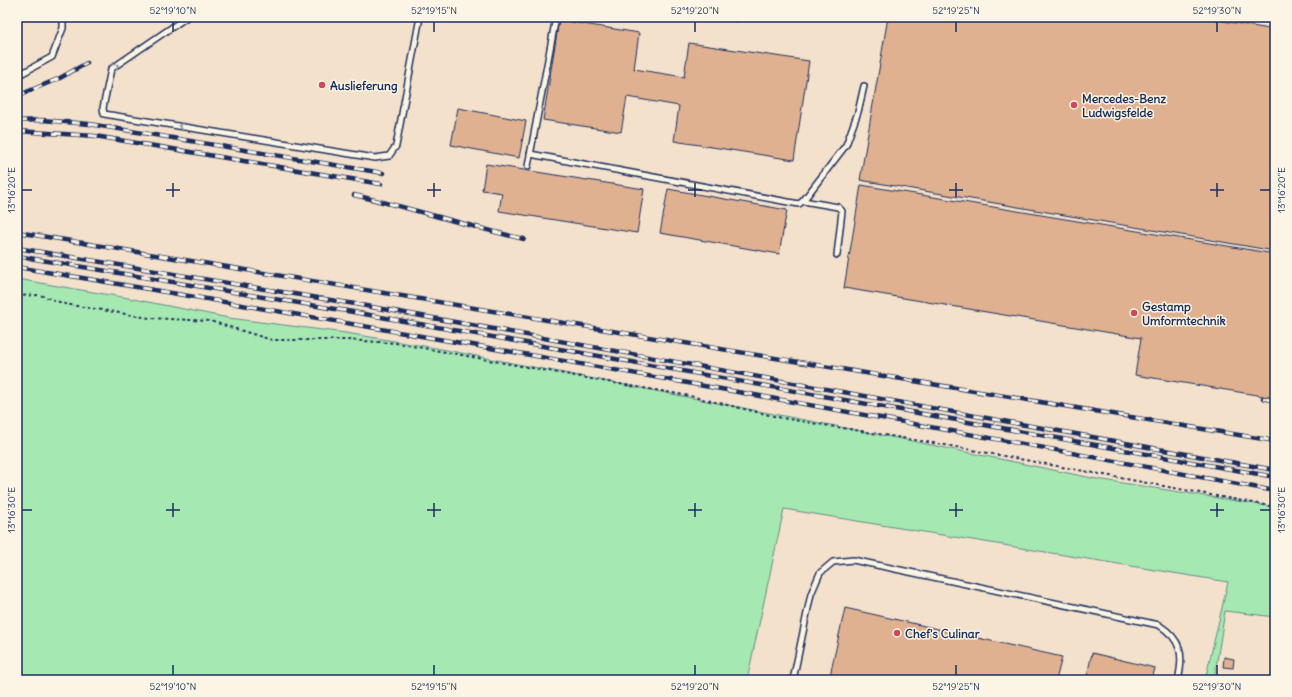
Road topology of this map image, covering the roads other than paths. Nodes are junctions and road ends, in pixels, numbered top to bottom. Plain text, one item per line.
1 (63, 17) edge
2 (187, 17) edge
3 (420, 17) edge
4 (556, 17) edge
5 (730, 17) edge
6 (736, 18) dead end
7 (17, 76) edge
8 (864, 86) dead end
9 (530, 154) junction
10 (528, 166) dead end
11 (803, 201) junction
12 (837, 255) dead end
13 (793, 680) edge
14 (1178, 680) edge

1 - 7 lane
3 -> 2 lane
4 - 9 lane
5 - 6 lane
8 - 11 lane
9 - 10 lane
9 - 11 lane
11 - 12 lane
13 - 14 lane

